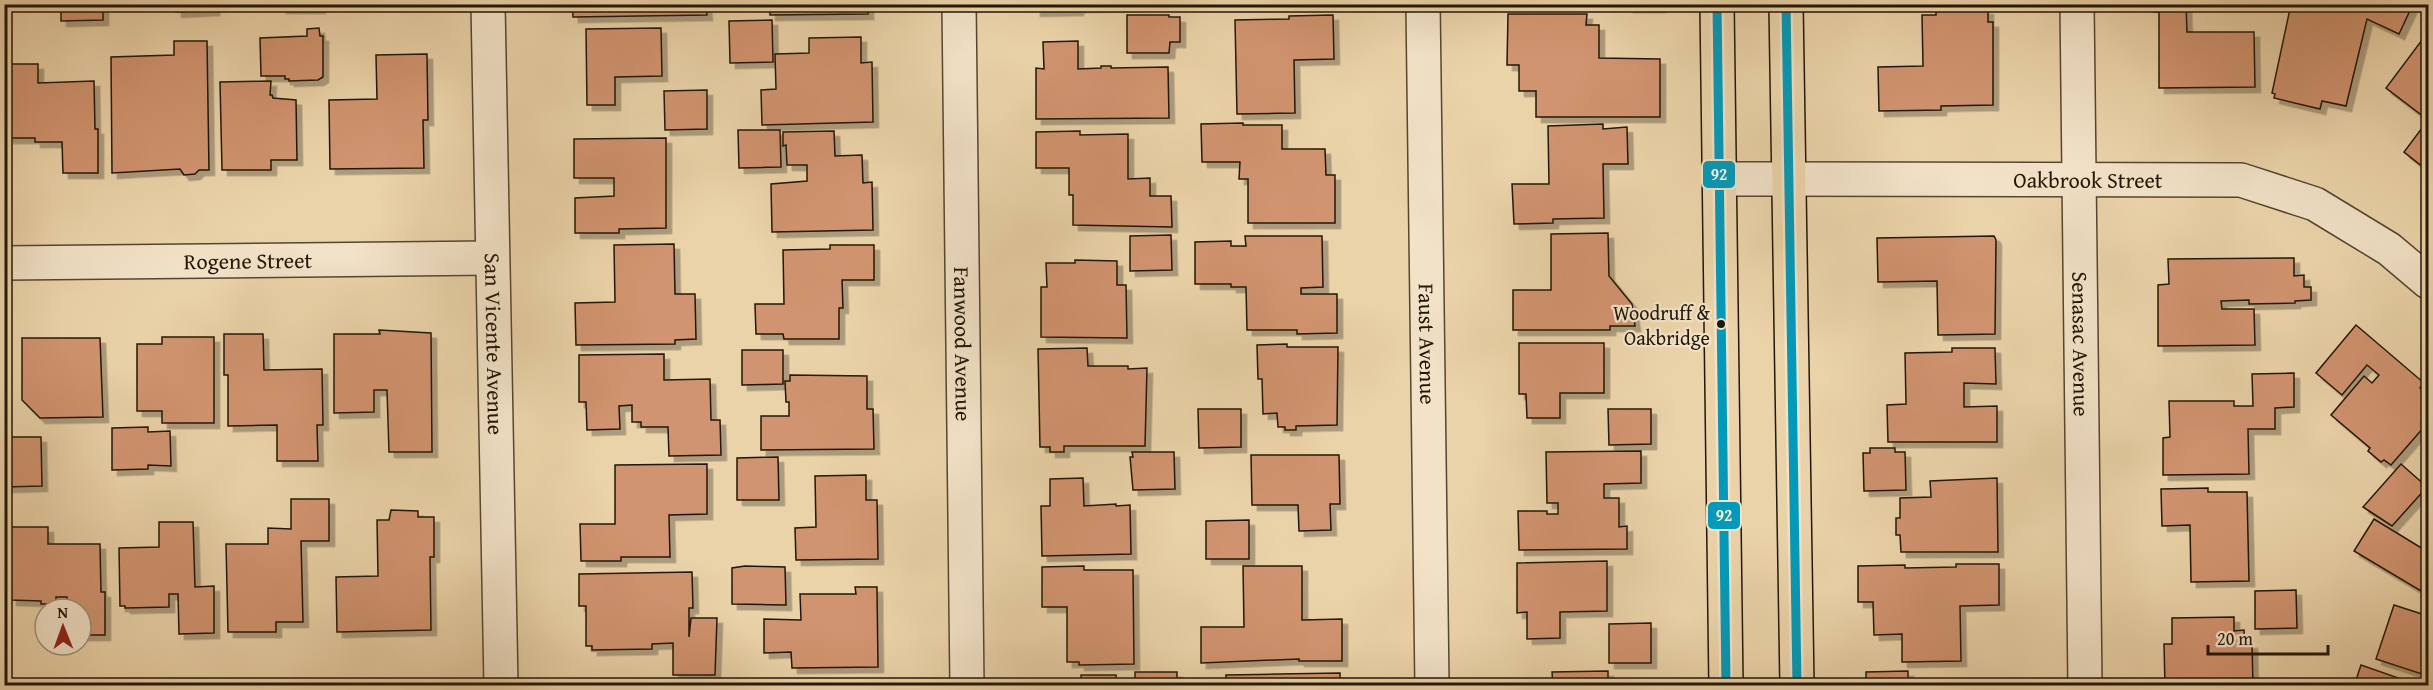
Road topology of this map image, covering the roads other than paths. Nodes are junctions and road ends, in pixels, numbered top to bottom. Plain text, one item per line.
1 (488, 4) edge
2 (959, 4) edge
3 (1423, 4) edge
4 (1717, 4) edge
5 (1786, 4) edge
6 (2077, 4) edge
7 (1719, 179) junction
8 (1788, 179) junction
9 (2079, 179) junction
10 (491, 258) junction
11 (4, 263) edge
12 (2428, 282) edge
13 (501, 686) edge
14 (967, 686) edge
15 (1432, 686) edge
16 (1726, 686) edge
17 (1797, 686) edge
18 (2085, 686) edge

1 - 10 street, San Vicente Avenue
2 - 14 street, Fanwood Avenue
3 - 15 street, Faust Avenue
4 - 7 main road
5 - 8 main road
6 - 9 street, Senasac Avenue
7 - 8 street, Oakbrook Street
7 - 16 main road
8 - 9 street, Oakbrook Street
8 - 17 main road
9 - 12 street, Oakbrook Street
9 - 18 street, Senasac Avenue
10 - 11 street, Rogene Street
10 - 13 street, San Vicente Avenue

